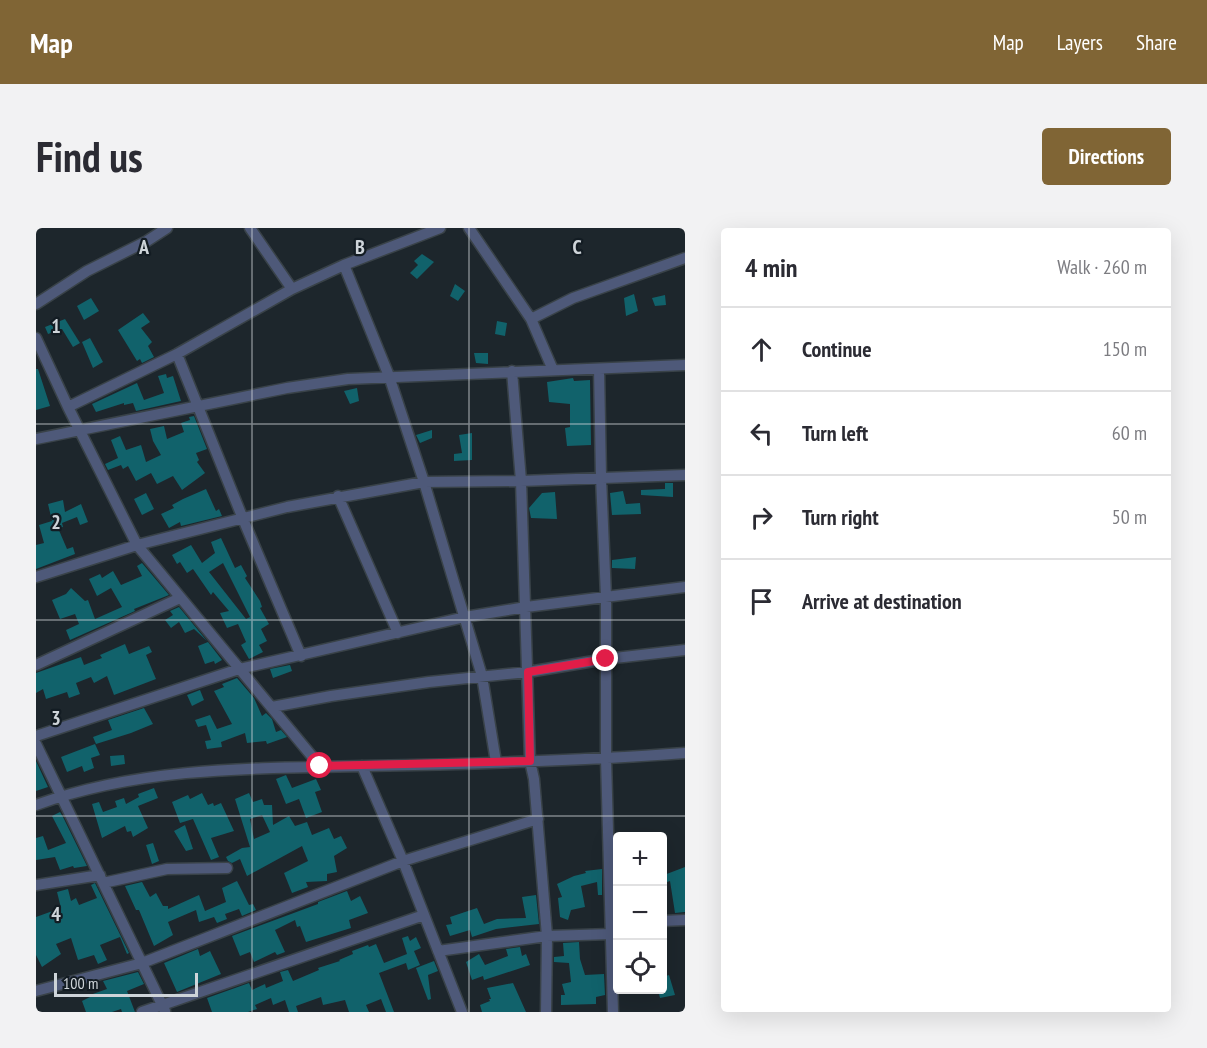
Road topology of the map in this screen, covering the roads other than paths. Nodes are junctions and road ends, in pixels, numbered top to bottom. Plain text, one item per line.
1 (149, 228) edge
2 (167, 228) edge
3 (250, 228) edge
4 (440, 228) edge
5 (469, 228) edge
6 (147, 241) junction
7 (685, 258) edge
8 (344, 265) junction
9 (292, 289) junction
10 (36, 304) edge
11 (531, 319) junction
12 (36, 338) edge
13 (177, 354) junction
14 (685, 364) edge
15 (599, 369) junction
16 (553, 370) junction
17 (512, 371) junction
18 (389, 376) junction
19 (197, 405) junction
20 (68, 407) junction
21 (79, 430) junction
22 (36, 439) edge
23 (685, 475) edge
24 (601, 477) junction
25 (521, 481) junction
26 (424, 482) junction
27 (339, 496) junction
28 (243, 519) junction
29 (137, 545) junction
30 (36, 577) edge
31 (685, 587) edge
32 (606, 597) junction
33 (180, 598) junction
34 (526, 607) junction
35 (465, 617) junction
36 (398, 633) junction
37 (685, 650) edge
38 (301, 656) junction
39 (606, 659) junction
40 (36, 665) edge
41 (239, 669) junction
42 (528, 672) junction
43 (482, 676) junction
44 (272, 707) junction
45 (36, 736) edge
46 (36, 744) edge
47 (685, 753) edge
48 (606, 759) junction
49 (530, 761) junction
50 (496, 762) junction
51 (320, 766) junction
52 (362, 766) junction
53 (61, 795) junction
54 (36, 805) edge
55 (538, 819) junction
56 (403, 861) junction
57 (227, 868) dead end
58 (101, 879) junction
59 (36, 885) edge
60 (424, 915) junction
61 (685, 920) edge
62 (667, 921) edge
63 (613, 926) edge
64 (547, 936) junction
65 (613, 940) edge
66 (438, 951) junction
67 (142, 963) junction
68 (36, 991) edge
69 (164, 1009) edge
70 (142, 1012) edge
71 (462, 1012) edge
72 (546, 1012) edge
73 (613, 1012) edge

1 - 6 street
2 - 6 street
3 - 9 street
4 - 8 street
5 - 11 street
6 - 10 street
7 - 11 street
8 - 9 street
8 - 18 street
9 - 13 street
11 - 16 street
12 - 20 street
13 - 19 street
13 - 20 street
14 - 15 street
15 - 16 street
15 - 24 street
16 - 17 street
17 - 18 street
17 - 25 street
18 - 19 street
18 - 26 street
19 - 21 street
19 - 28 street
20 - 21 street
21 - 22 street
21 - 29 street
23 - 24 street
24 - 25 street
24 - 32 street
25 - 26 street
25 - 34 street
26 - 27 street
26 - 35 street
27 - 28 street
27 - 36 street
28 - 29 street
28 - 38 street
29 - 30 street
29 - 33 street
31 - 32 street
32 - 34 street
32 - 39 street
33 - 40 street
33 - 41 street
34 - 35 street
34 - 42 street
35 - 36 street
35 - 43 street
36 - 38 street
37 - 39 street
38 - 41 street
39 - 42 street
39 - 48 street
41 - 44 street
41 - 45 street
42 - 43 street
42 - 49 street
43 - 44 street
43 - 50 street
44 - 51 street
46 - 53 street
47 - 48 street
48 - 49 street
48 - 63 street
49 - 50 street
49 - 55 street
50 - 52 street
51 - 52 street
51 - 53 street
52 - 56 street
53 - 54 street
53 - 58 street
55 - 56 street
55 - 64 street
56 - 60 street
56 - 67 street
57 - 58 street
58 - 59 street
58 - 67 street
60 - 66 street
60 - 69 street
61 - 62 street
63 - 64 street
64 - 66 street
64 - 72 street
65 - 73 street
66 - 71 street
67 - 68 street
67 - 69 street
69 - 70 street

